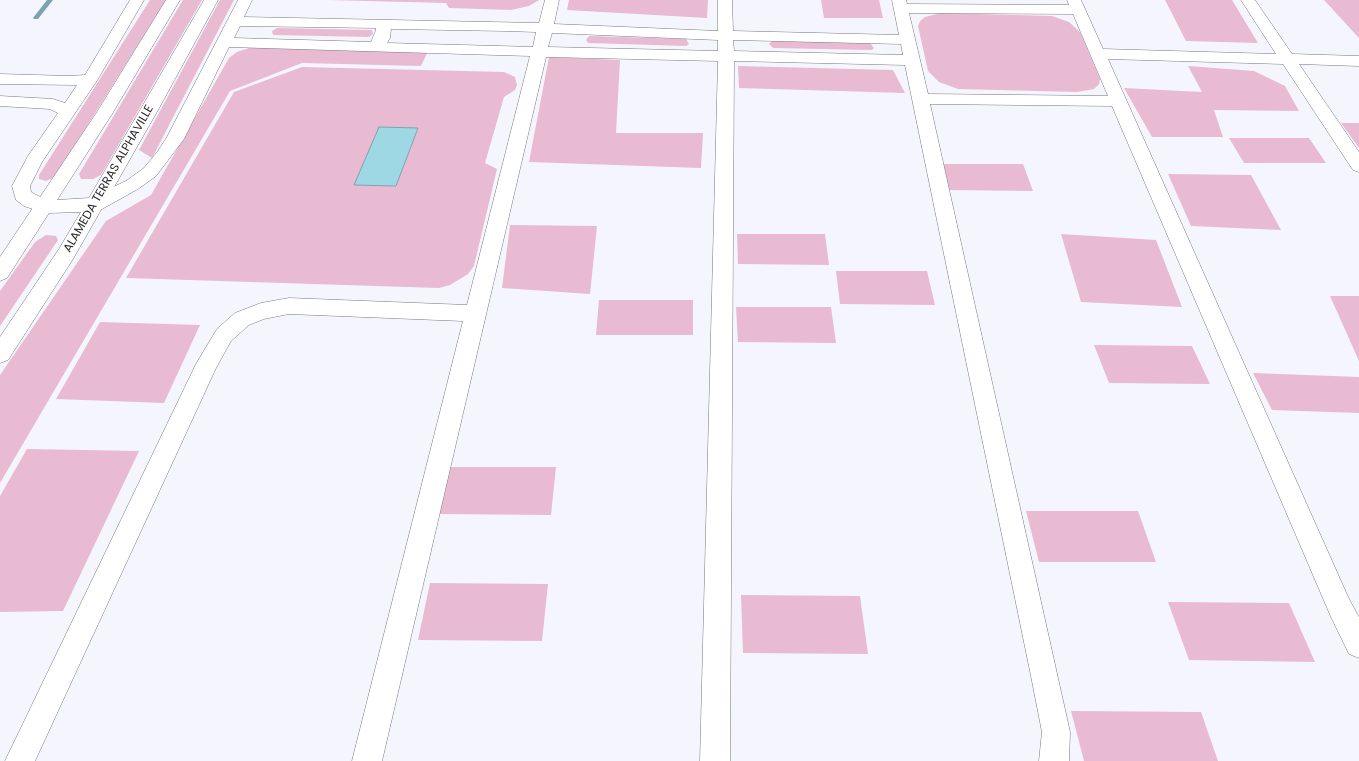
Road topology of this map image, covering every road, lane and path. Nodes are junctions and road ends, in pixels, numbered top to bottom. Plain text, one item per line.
1 (137, 0) edge
2 (173, 0) edge
3 (211, 0) edge
4 (245, 0) edge
5 (552, 0) edge
6 (725, 0) edge
7 (1248, 0) edge
8 (899, 4) edge
9 (1076, 5) edge
10 (234, 21) junction
11 (383, 24) junction
12 (498, 26) junction
13 (545, 28) junction
14 (223, 42) junction
15 (726, 45) junction
16 (376, 47) junction
17 (909, 50) junction
18 (491, 51) junction
19 (540, 52) junction
20 (1099, 54) junction
21 (1288, 59) junction
22 (1359, 60) edge
23 (0, 79) edge
24 (90, 79) junction
25 (921, 99) junction
26 (0, 101) edge
27 (1118, 101) junction
28 (68, 111) junction
29 (1359, 166) edge
30 (95, 204) junction
31 (45, 206) junction
32 (0, 273) edge
33 (475, 313) junction
34 (0, 354) edge
35 (1359, 644) edge
36 (20, 761) edge
37 (367, 761) edge
38 (715, 761) edge
39 (1054, 761) edge

1 - 24 street
2 - 31 street
3 - 30 street, ALAMEDA TERRAS ALPHAVILLE
4 - 10 street
5 - 13 street
6 - 15 street
7 - 21 street
8 - 9 street
8 - 17 street
9 - 20 street
10 - 11 street
10 - 14 street
11 - 12 street
11 - 16 street
12 - 13 street
12 - 18 street
13 - 15 street
13 - 19 street
14 - 16 street
14 - 30 street
15 - 17 street
15 - 19 street
15 - 38 street
16 - 18 street
17 - 25 street
18 - 19 street
19 - 33 street
20 - 21 street
20 - 27 street
21 - 22 street
21 - 29 street
23 - 24 street
24 - 28 street
25 - 27 street
25 - 39 street
26 - 28 street
27 - 35 street
28 - 31 street
30 - 31 street
30 - 34 street, ALAMEDA TERRAS ALPHAVILLE
31 - 32 street
33 - 36 street
33 - 37 street

